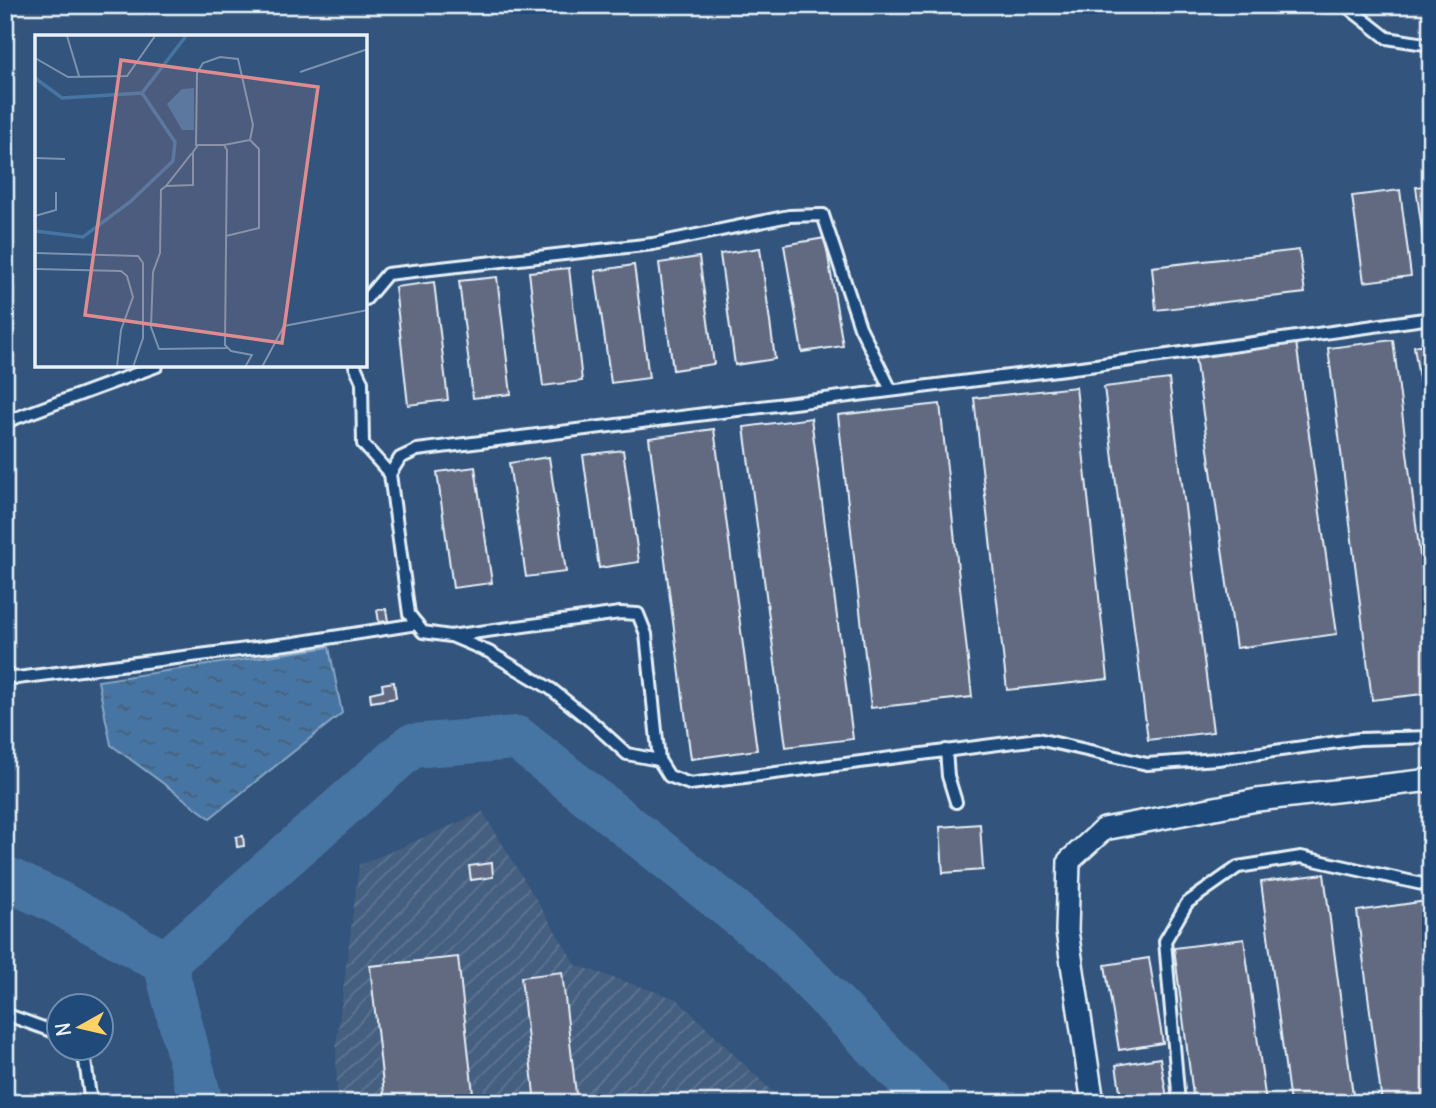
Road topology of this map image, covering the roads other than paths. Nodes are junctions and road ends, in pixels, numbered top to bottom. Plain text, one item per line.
1 (1345, 5) edge
2 (1431, 46) edge
3 (368, 297) edge
4 (1431, 318) edge
5 (152, 368) edge
6 (356, 368) edge
7 (891, 390) junction
8 (5, 422) edge
9 (390, 474) junction
10 (417, 624) junction
11 (450, 636) junction
12 (5, 673) edge
13 (1431, 737) edge
14 (946, 750) junction
15 (659, 760) junction
16 (1431, 780) edge
17 (956, 803) dead end
18 (1431, 886) edge
19 (5, 1014) edge
20 (46, 1029) edge
21 (85, 1062) edge
22 (92, 1103) edge
23 (1093, 1103) edge
24 (1179, 1103) edge

1 - 2 lane
3 - 7 lane
4 - 7 lane
5 - 8 lane
6 - 9 lane
7 - 9 lane
9 - 10 lane
10 - 11 lane
10 - 12 lane
11 - 15 lane
11 - 15 lane
13 - 14 lane
14 - 15 lane
14 - 17 lane
16 - 23 street
18 - 24 lane
19 - 20 lane
21 - 22 lane

